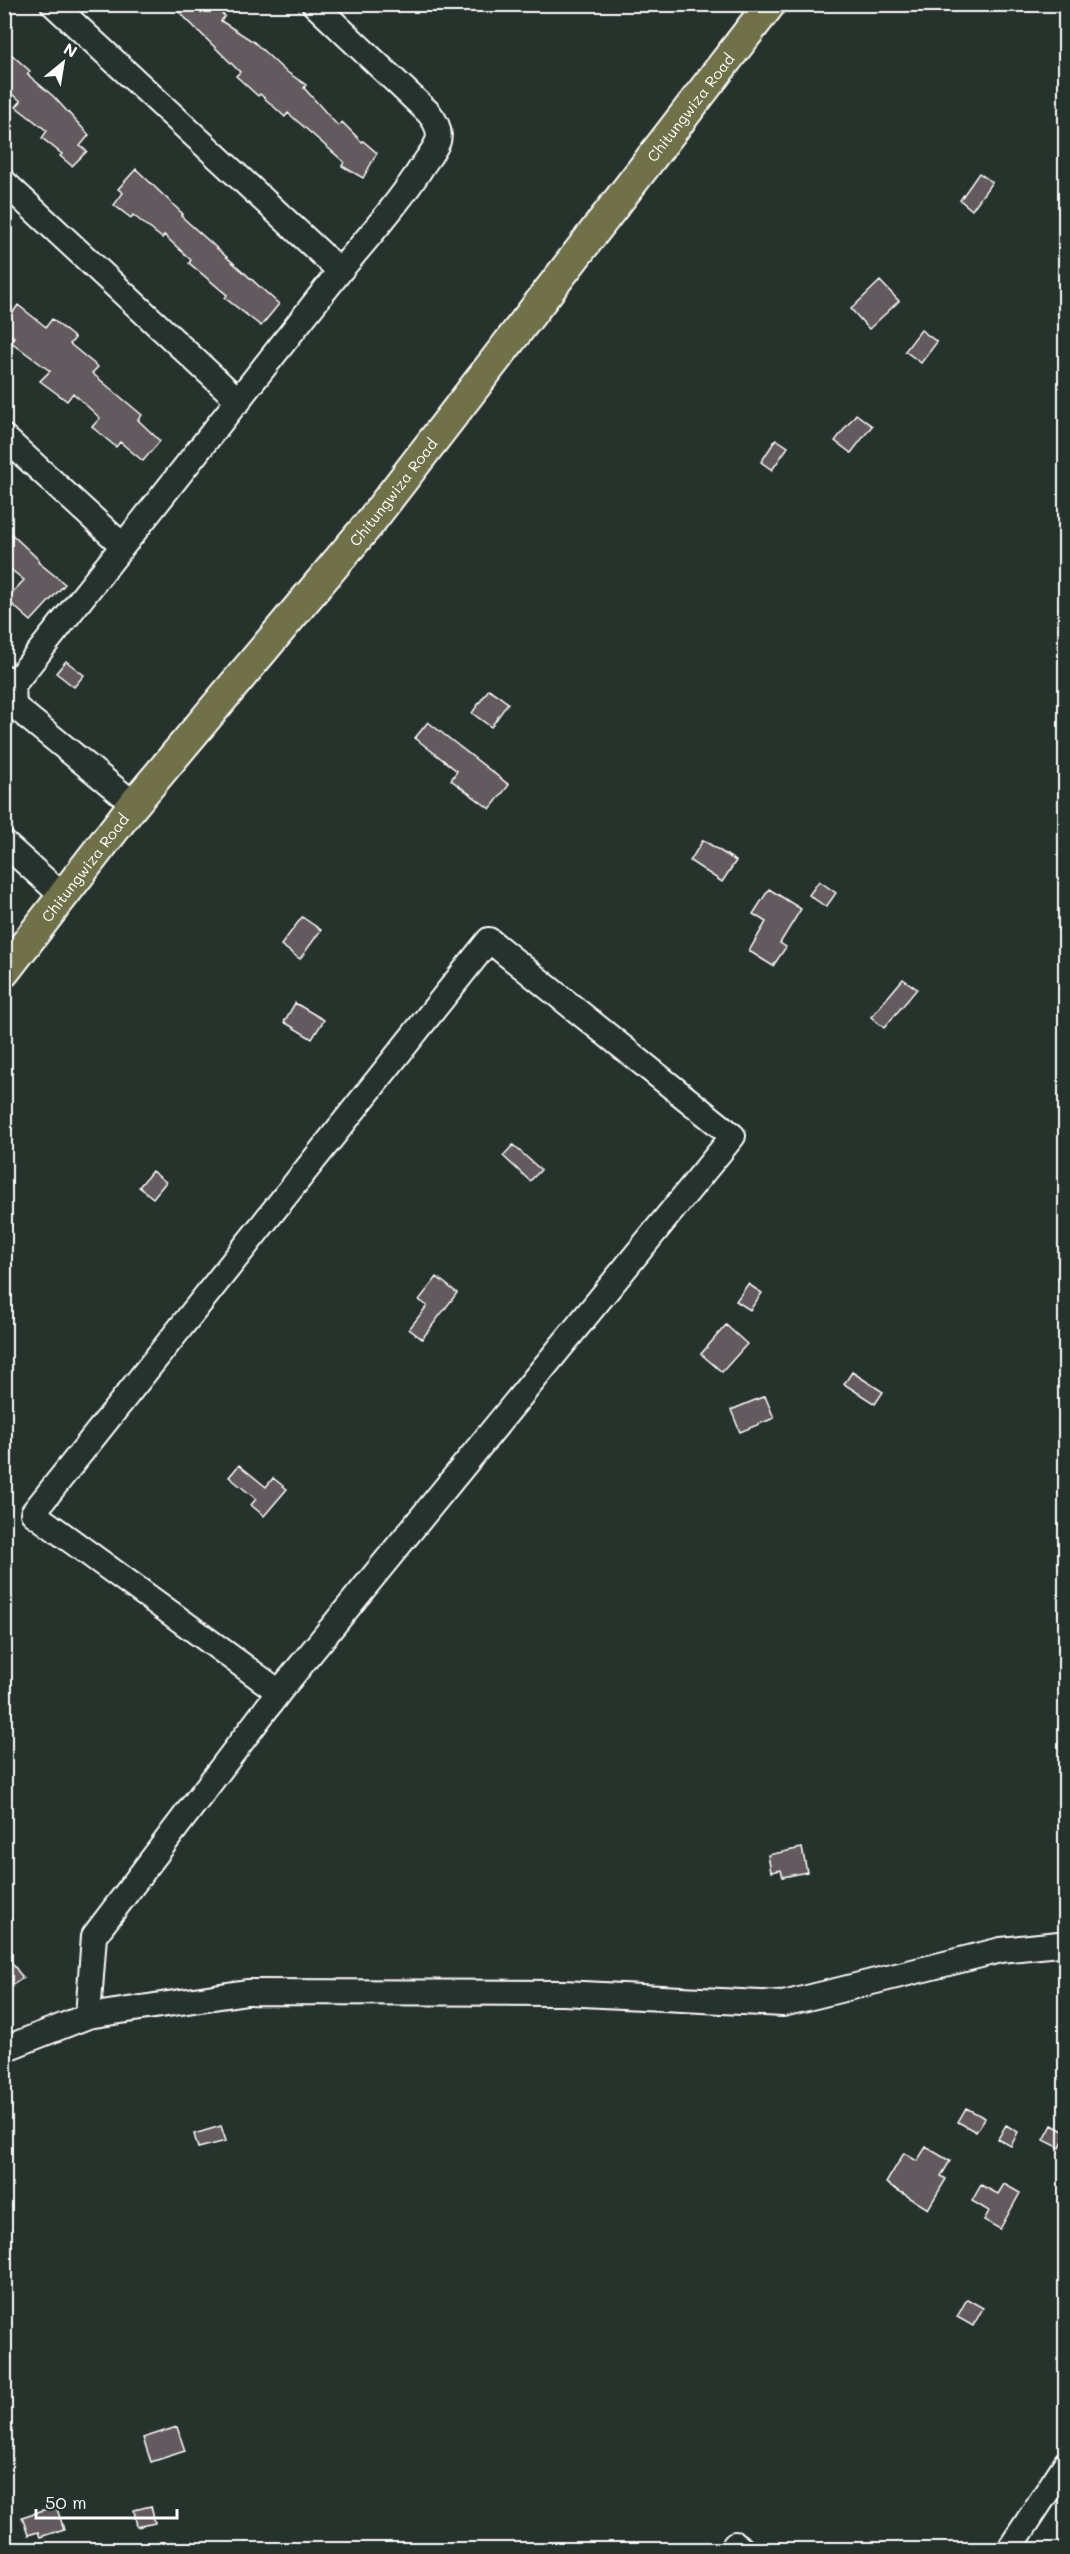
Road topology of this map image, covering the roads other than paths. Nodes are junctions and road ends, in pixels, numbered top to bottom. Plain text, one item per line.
1 (53, 4) edge
2 (314, 4) edge
3 (770, 4) edge
4 (4, 182) edge
5 (339, 271) junction
6 (239, 401) junction
7 (4, 436) edge
8 (122, 545) junction
9 (9, 681) edge
10 (134, 804) junction
11 (4, 843) edge
12 (64, 897) junction
13 (4, 972) edge
14 (279, 1692) junction
15 (1065, 1946) edge
16 (88, 2016) junction
17 (4, 2049) edge
18 (1065, 2463) edge
19 (1009, 2550) edge

1 - 5 street
2 - 5 street
3 - 10 main road, Chitungwiza Road
4 - 6 street
5 - 6 street
6 - 8 street
7 - 8 street
8 - 9 street
9 - 10 street
10 - 12 main road, Chitungwiza Road
11 - 12 street
12 - 13 main road, Chitungwiza Road
14 - 14 street
14 - 16 street
15 - 16 street
16 - 17 street
18 - 19 street

